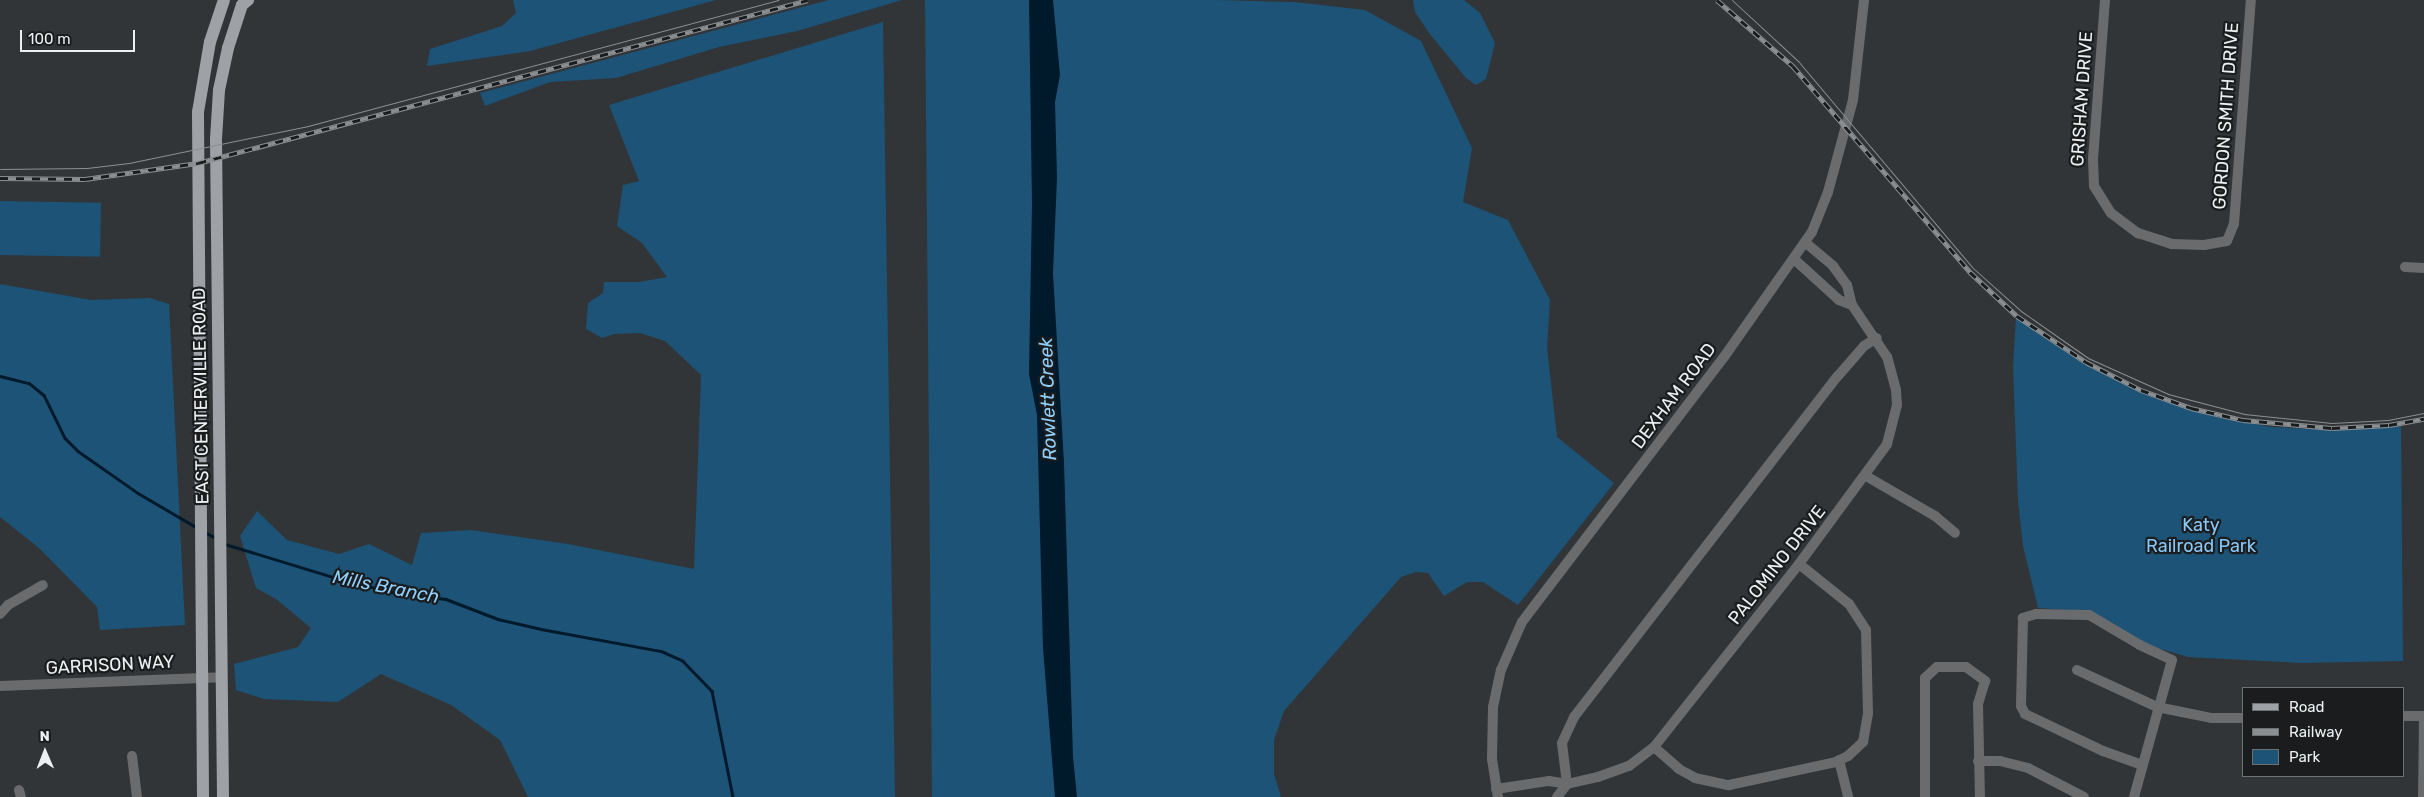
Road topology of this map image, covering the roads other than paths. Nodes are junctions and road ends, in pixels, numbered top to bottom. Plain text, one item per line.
1 (224, 0) edge
2 (248, 0) edge
3 (1864, 0) edge
4 (2105, 0) edge
5 (2251, 0) edge
6 (224, 66) junction
7 (204, 68) junction
8 (2232, 235) joint
9 (1806, 243) junction
10 (198, 254) junction
11 (217, 254) junction
12 (1795, 260) junction
13 (2405, 267) dead end
14 (2424, 268) edge
15 (1852, 305) junction
16 (1877, 338) junction
17 (200, 405) junction
18 (218, 405) junction
19 (1866, 476) junction
20 (1955, 533) dead end
21 (1799, 564) junction
22 (43, 585) dead end
23 (4, 601) edge
24 (0, 614) edge
25 (2077, 670) dead end
26 (221, 676) junction
27 (202, 677) junction
28 (0, 686) edge
29 (2157, 707) junction
30 (2404, 716) edge
31 (2424, 716) edge
32 (2242, 718) edge
33 (1654, 747) junction
34 (132, 756) dead end
35 (1839, 760) junction
36 (1978, 761) junction
37 (2142, 765) junction
38 (1567, 784) junction
39 (1497, 793) edge
40 (1559, 796) edge
41 (136, 797) edge
42 (203, 797) edge
43 (223, 797) edge
44 (1848, 797) edge
45 (1925, 797) edge
46 (1980, 797) edge
47 (2084, 797) edge
48 (2134, 797) edge
49 (2423, 797) edge

1 - 7 main road, EAST CENTERVILLE ROAD
2 - 6 main road, EAST CENTERVILLE ROAD
3 - 9 street, DEXHAM ROAD
4 - 8 street, GRISHAM DRIVE
5 - 8 street, GORDON SMITH DRIVE
6 - 7 main road
6 - 11 main road, EAST CENTERVILLE ROAD
7 - 10 main road, EAST CENTERVILLE ROAD
9 - 12 street, DEXHAM ROAD
9 - 15 street, PALOMINO DRIVE
10 - 11 main road
10 - 17 main road, EAST CENTERVILLE ROAD
11 - 18 main road, EAST CENTERVILLE ROAD
12 - 15 street, PALOMINO DRIVE
12 - 39 street, DEXHAM ROAD
13 - 14 street
15 - 16 street, PALOMINO DRIVE
16 - 19 street, PALOMINO DRIVE
16 - 38 street
17 - 18 main road
17 - 27 main road, EAST CENTERVILLE ROAD
18 - 26 main road, EAST CENTERVILLE ROAD
19 - 20 street
19 - 21 street, PALOMINO DRIVE
21 - 33 street, PALOMINO DRIVE
21 - 35 street
22 - 23 street
23 - 24 street
25 - 29 street
26 - 27 street, GARRISON WAY
26 - 43 main road, EAST CENTERVILLE ROAD
27 - 28 street, GARRISON WAY
27 - 42 main road, EAST CENTERVILLE ROAD
29 - 32 street
29 - 37 street
29 - 37 street
30 - 31 street
31 - 49 street
33 - 35 street
33 - 38 street, PALOMINO DRIVE
34 - 41 street
35 - 44 street
36 - 45 street
36 - 46 street
36 - 47 street
37 - 48 street
38 - 39 street, PALOMINO DRIVE
38 - 40 street

